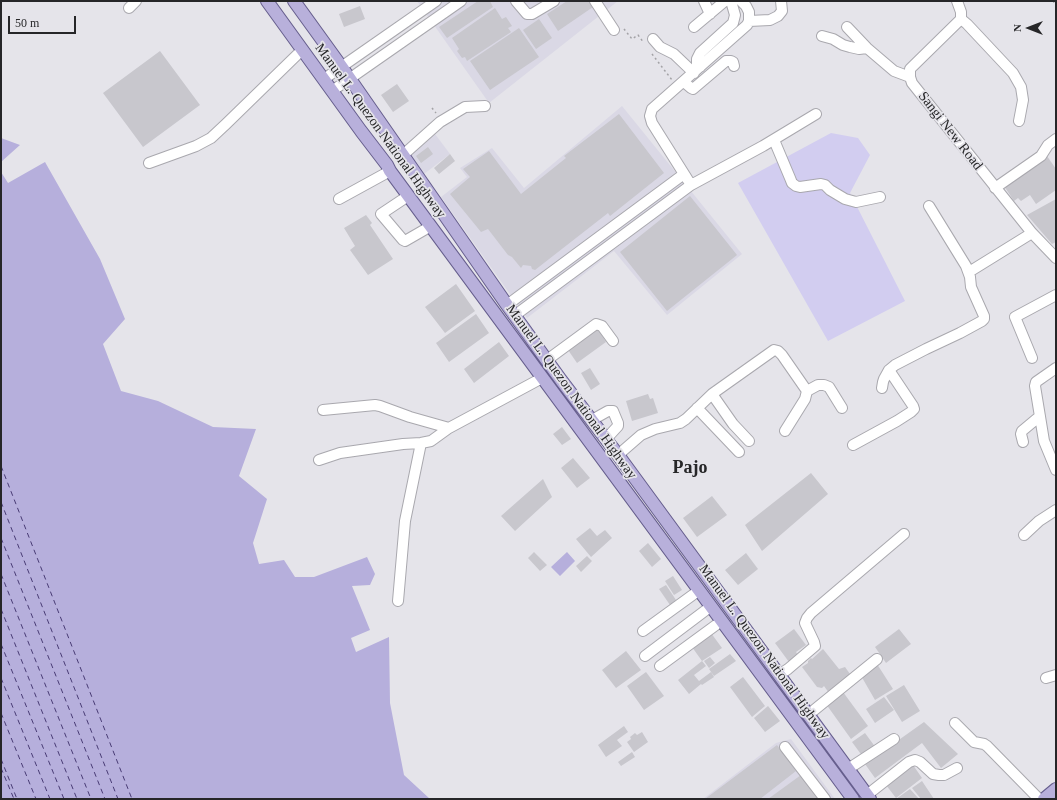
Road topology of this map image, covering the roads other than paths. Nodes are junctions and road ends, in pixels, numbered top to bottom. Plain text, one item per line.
1 (267, 1) edge
2 (294, 1) edge
3 (436, 1) edge
4 (461, 1) edge
5 (516, 1) edge
6 (554, 1) edge
7 (595, 1) edge
8 (704, 1) edge
9 (726, 1) edge
10 (731, 1) edge
11 (741, 1) edge
12 (781, 1) edge
13 (956, 1) edge
14 (710, 14) junction
15 (960, 19) junction
16 (749, 21) junction
17 (694, 27) dead end
18 (847, 27) dead end
19 (614, 30) road end
20 (822, 36) dead end
21 (650, 42) road end
22 (867, 48) junction
23 (302, 50) junction
24 (341, 66) junction
25 (734, 66) dead end
26 (697, 70) junction
27 (910, 76) junction
28 (349, 78) junction
29 (324, 79) junction
30 (680, 84) junction
31 (332, 90) junction
32 (485, 106) dead end
33 (816, 114) dead end
34 (1019, 121) dead end
35 (1056, 139) edge
36 (774, 140) junction
37 (403, 155) junction
38 (149, 163) dead end
39 (390, 171) junction
40 (684, 174) junction
41 (691, 185) junction
42 (995, 188) junction
43 (408, 196) junction
44 (880, 197) dead end
45 (339, 199) dead end
46 (929, 206) dead end
47 (431, 226) junction
48 (1032, 233) junction
49 (1056, 258) edge
50 (553, 271) junction
51 (968, 272) junction
52 (561, 281) junction
53 (1056, 294) edge
54 (507, 305) junction
55 (514, 316) junction
56 (613, 341) dead end
57 (1032, 358) dead end
58 (547, 360) junction
59 (1056, 368) edge
60 (889, 370) junction
61 (542, 378) junction
62 (882, 388) dead end
63 (807, 391) junction
64 (712, 394) junction
65 (697, 408) junction
66 (842, 408) dead end
67 (323, 410) dead end
68 (1040, 416) junction
69 (592, 420) junction
70 (449, 428) junction
71 (785, 430) dead end
72 (606, 439) junction
73 (749, 442) dead end
74 (1023, 442) dead end
75 (421, 443) junction
76 (853, 445) dead end
77 (595, 450) junction
78 (739, 452) dead end
79 (618, 455) junction
80 (319, 460) dead end
81 (1056, 470) edge
82 (1056, 510) edge
83 (904, 534) dead end
84 (1024, 535) dead end
85 (685, 570) junction
86 (694, 594) junction
87 (398, 601) dead end
88 (706, 610) junction
89 (716, 625) junction
90 (643, 631) dead end
91 (645, 656) dead end
92 (877, 659) dead end
93 (660, 666) dead end
94 (779, 675) junction
95 (808, 715) junction
96 (955, 723) dead end
97 (894, 739) dead end
98 (785, 747) dead end
99 (957, 768) dead end
100 (848, 769) junction
101 (1056, 789) edge
102 (868, 797) edge
103 (825, 799) edge
104 (844, 799) edge
105 (853, 799) edge
106 (1039, 799) edge
107 (1044, 799) edge

1 - 23 main road, Manuel L. Quezon National Highway
2 - 24 main road, Manuel L. Quezon National Highway
3 - 24 street
4 - 28 street
5 - 6 street
7 - 19 street
8 - 14 street
9 - 14 street
10 - 26 street
11 - 16 street
12 - 16 street
13 - 15 street
14 - 17 street
15 - 27 street, Sangi New Road
15 - 34 street
16 - 26 street
18 - 22 street
20 - 22 street
21 - 26 street
22 - 27 street
23 - 29 main road, Manuel L. Quezon National Highway
23 - 38 street
24 - 28 main road, Manuel L. Quezon National Highway
24 - 29 street
25 - 30 street
26 - 30 street
27 - 42 street, Sangi New Road
28 - 31 street
28 - 37 main road, Manuel L. Quezon National Highway
29 - 31 main road, Manuel L. Quezon National Highway
30 - 40 street
31 - 39 main road, Manuel L. Quezon National Highway
32 - 37 street
33 - 36 street
35 - 42 street
36 - 41 street
36 - 44 street
37 - 54 main road, Manuel L. Quezon National Highway
39 - 43 main road, Manuel L. Quezon National Highway
39 - 45 street
40 - 41 street
40 - 50 street
41 - 52 street
42 - 48 street, Sangi New Road
43 - 47 main road, Manuel L. Quezon National Highway
43 - 47 street
46 - 51 street
47 - 61 main road, Manuel L. Quezon National Highway
48 - 49 street, Sangi New Road
48 - 51 street
50 - 52 street
50 - 54 street
51 - 60 street
52 - 55 street
53 - 57 street
54 - 55 main road, Manuel L. Quezon National Highway
55 - 58 main road, Manuel L. Quezon National Highway
56 - 58 street
58 - 69 main road, Manuel L. Quezon National Highway
59 - 68 street
60 - 62 street
60 - 76 street
61 - 70 street
61 - 77 main road, Manuel L. Quezon National Highway
63 - 64 street
63 - 66 street
63 - 71 street
64 - 65 street
64 - 73 street
65 - 78 street
65 - 79 street
67 - 70 street
68 - 74 street
68 - 81 street
69 - 72 main road, Manuel L. Quezon National Highway
69 - 72 street
70 - 75 street
72 - 77 main road
72 - 79 main road, Manuel L. Quezon National Highway
75 - 80 street
75 - 87 street
77 - 85 main road, Manuel L. Quezon National Highway
79 - 94 main road, Manuel L. Quezon National Highway
82 - 84 street
83 - 94 street
85 - 86 main road
85 - 105 main road, Manuel L. Quezon National Highway
86 - 88 main road
86 - 90 street
88 - 89 main road
88 - 91 street
89 - 93 street
89 - 104 main road
92 - 95 street
94 - 95 main road, Manuel L. Quezon National Highway
95 - 100 main road, Manuel L. Quezon National Highway
96 - 106 street
97 - 100 street
98 - 103 street
99 - 102 street
100 - 102 main road, Manuel L. Quezon National Highway
101 - 107 main road

